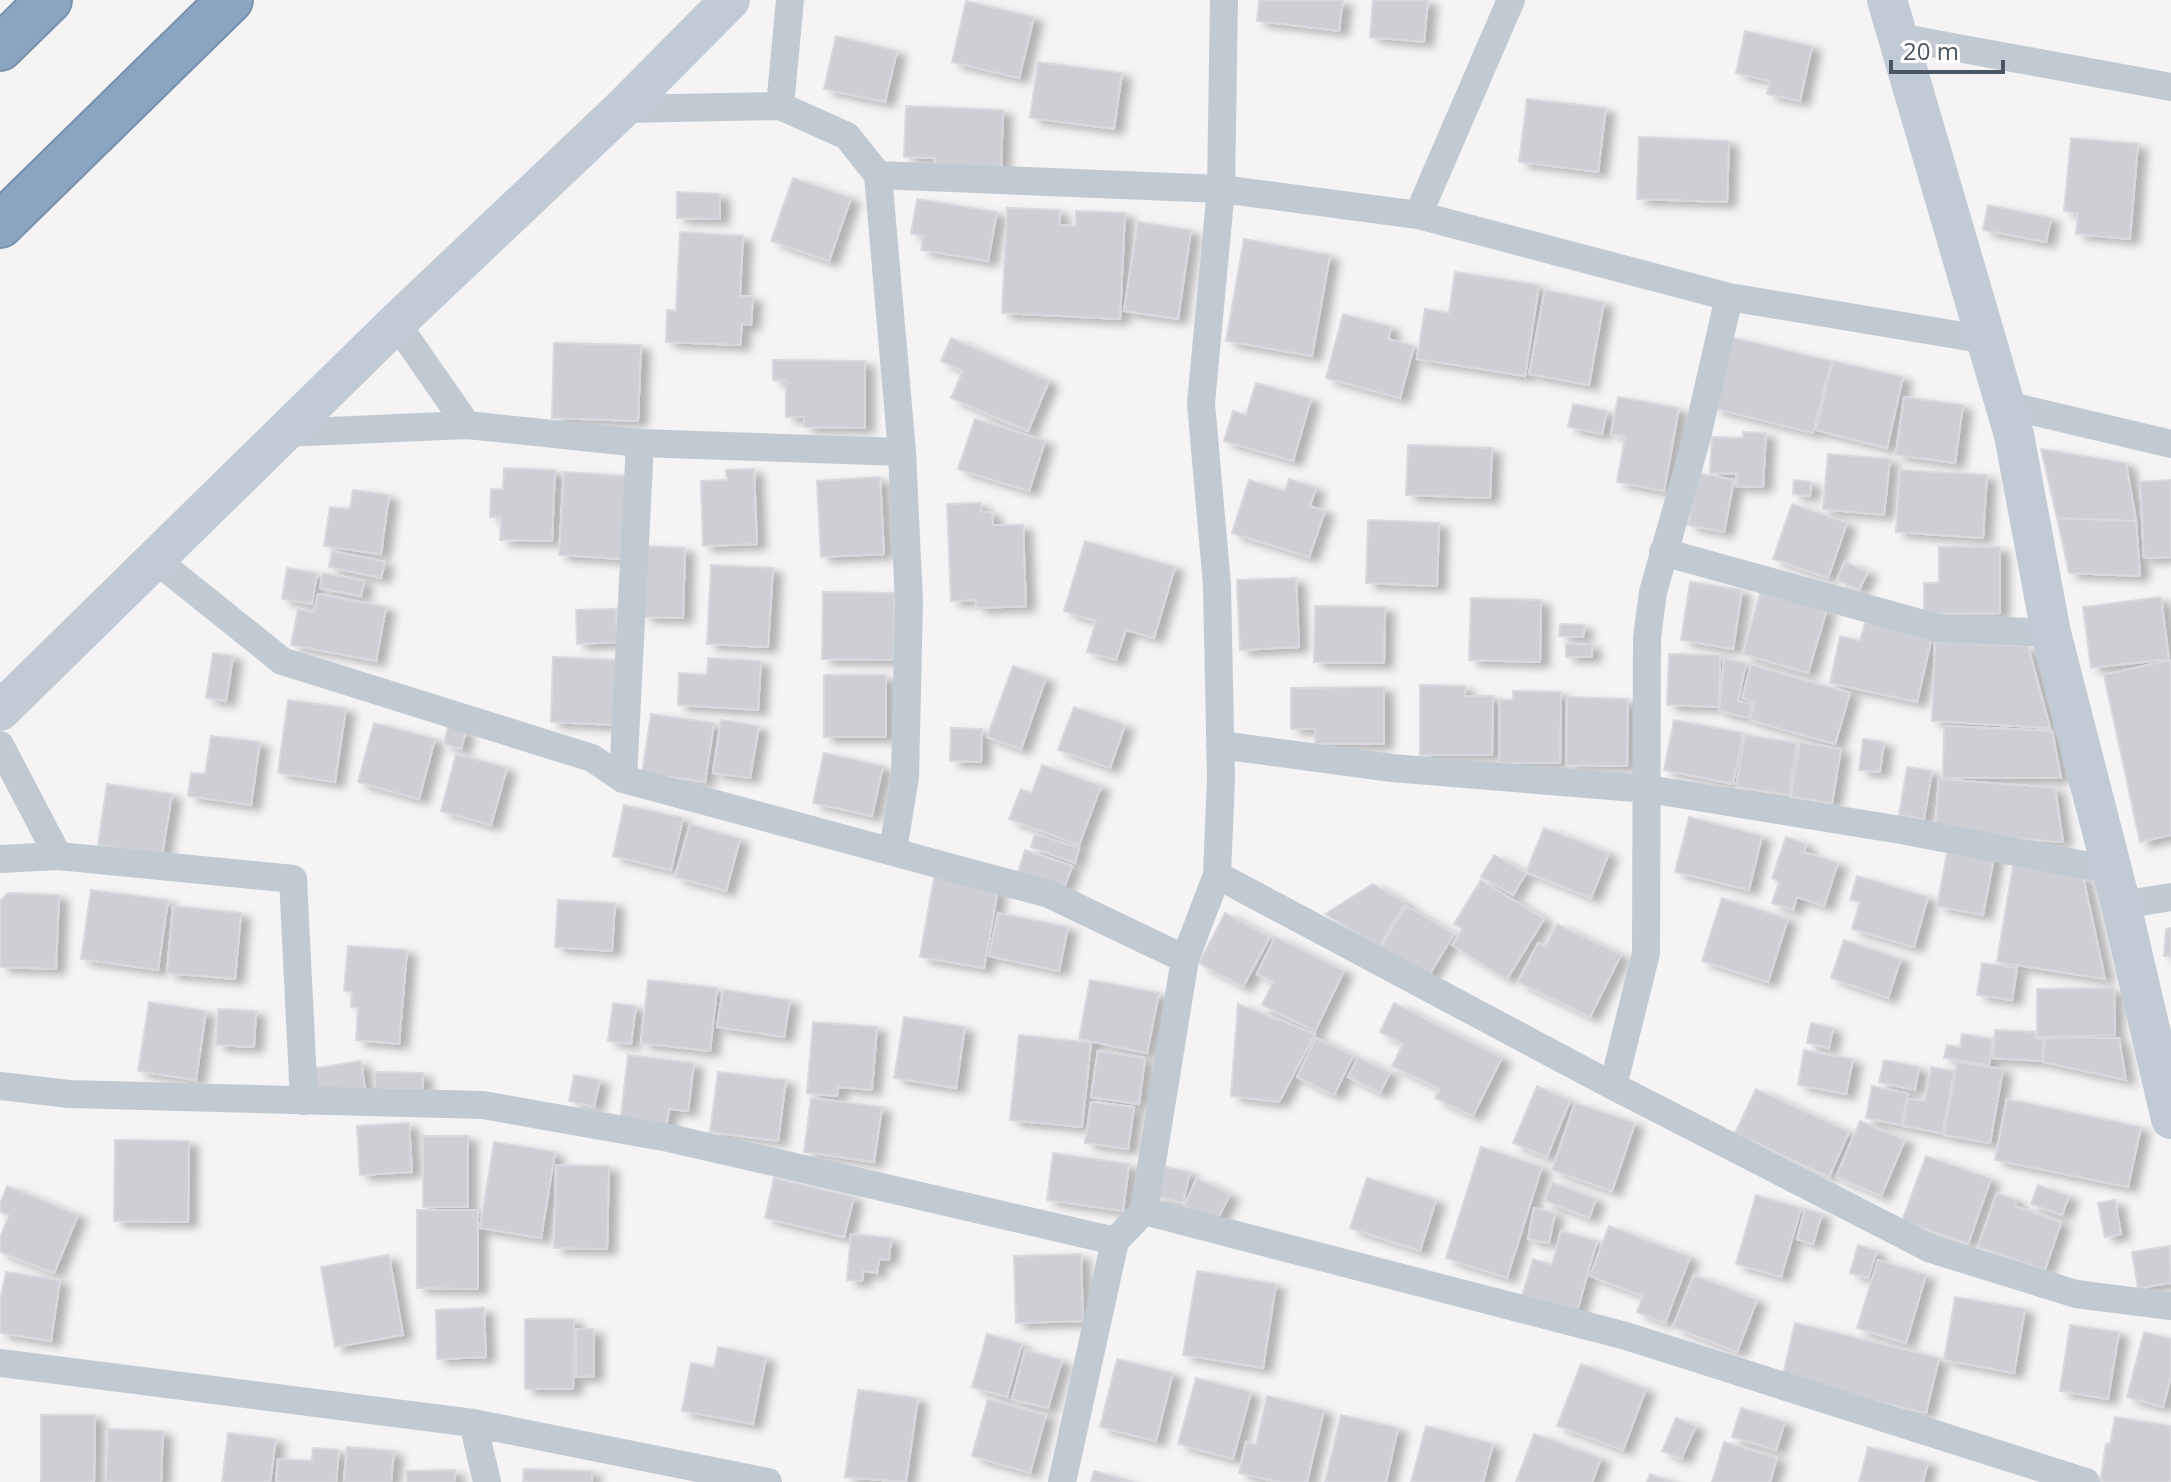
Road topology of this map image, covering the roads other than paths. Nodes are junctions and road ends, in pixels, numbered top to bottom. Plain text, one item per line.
1 (49, 0) edge
2 (230, 0) edge
3 (730, 0) edge
4 (790, 0) edge
5 (1224, 0) edge
6 (1511, 0) edge
7 (1893, 18) edge
8 (0, 48) edge
9 (2171, 87) edge
10 (780, 106) junction
11 (622, 109) junction
12 (878, 175) junction
13 (1221, 189) junction
14 (1418, 215) junction
15 (0, 225) edge
16 (1729, 297) junction
17 (396, 323) junction
18 (1987, 340) junction
19 (2006, 405) junction
20 (467, 425) junction
21 (284, 433) junction
22 (640, 443) junction
23 (2171, 444) edge
24 (902, 452) junction
25 (1663, 552) junction
26 (156, 560) junction
27 (2051, 633) junction
28 (0, 711) edge
29 (0, 745) edge
30 (1220, 745) junction
31 (623, 779) junction
32 (1648, 789) junction
33 (893, 850) junction
34 (58, 856) junction
35 (0, 859) edge
36 (1217, 875) junction
37 (2115, 888) junction
38 (2171, 897) edge
39 (1185, 959) junction
40 (0, 1086) edge
41 (1613, 1086) junction
42 (304, 1101) junction
43 (2169, 1107) edge
44 (1144, 1211) junction
45 (1115, 1241) junction
46 (2171, 1306) edge
47 (0, 1363) edge
48 (473, 1423) junction
49 (487, 1482) edge
50 (768, 1482) edge
51 (1062, 1482) edge
52 (2086, 1482) edge

1 - 8 highway
2 - 15 highway
3 - 11 street
4 - 10 street
5 - 13 street
6 - 14 street
7 - 9 street
7 - 18 street
10 - 11 street
10 - 12 street
11 - 17 street
12 - 13 street
12 - 24 street
13 - 14 street
13 - 30 street
14 - 16 street
16 - 18 street
16 - 25 street
17 - 20 street
17 - 21 street
18 - 19 street
19 - 23 street
19 - 27 street
20 - 21 street
20 - 22 street
21 - 26 street
22 - 24 street
22 - 31 street
24 - 33 street
25 - 27 street
25 - 32 street
26 - 28 street
26 - 31 street
27 - 37 street
29 - 34 street
30 - 32 street
30 - 36 street
31 - 33 street
32 - 37 street
32 - 41 street
33 - 39 street
34 - 35 street
34 - 42 street
36 - 39 street
36 - 41 street
37 - 38 street
37 - 43 street
39 - 44 street
40 - 42 street
41 - 46 street
42 - 45 street
44 - 45 street
44 - 52 street
45 - 51 street
47 - 48 street
48 - 49 street
48 - 50 street

